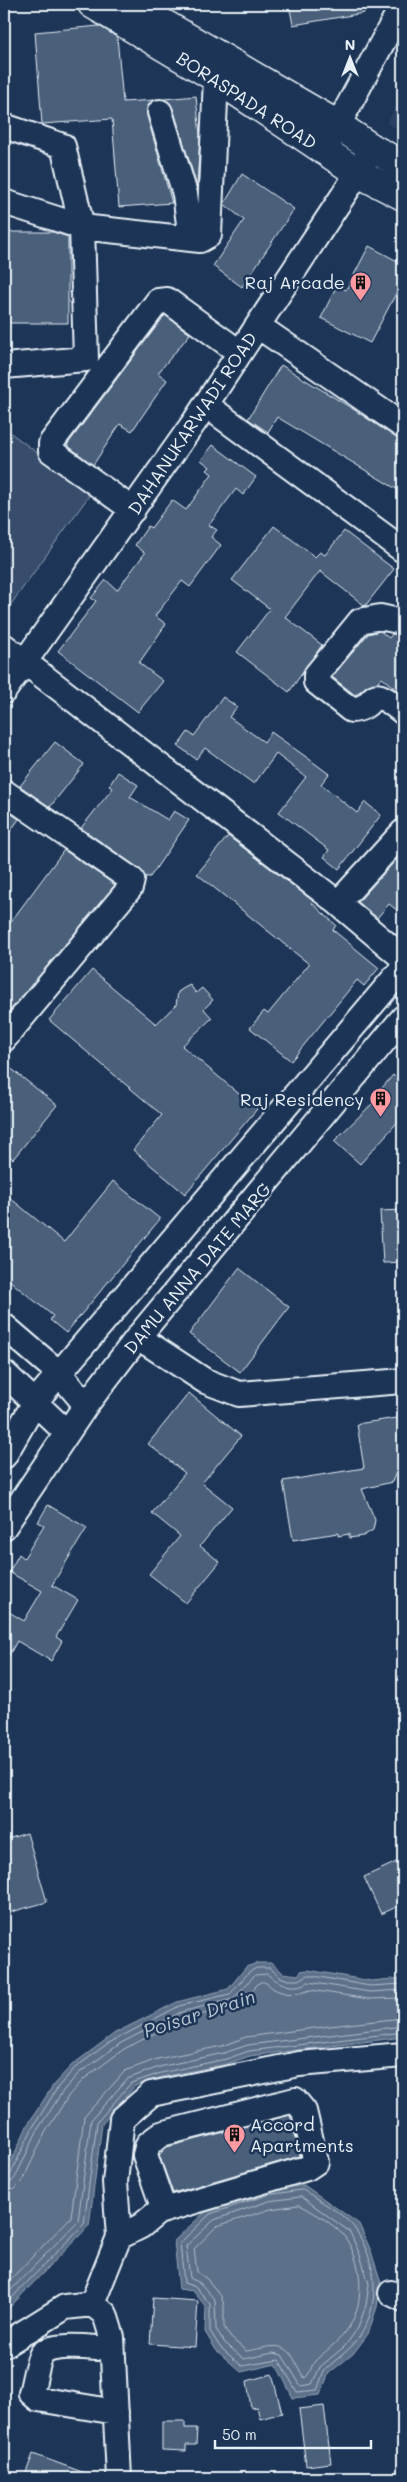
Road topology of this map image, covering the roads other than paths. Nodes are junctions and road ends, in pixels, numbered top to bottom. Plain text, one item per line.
1 (92, 4) edge
2 (130, 4) edge
3 (403, 4) edge
4 (216, 78) junction
5 (160, 112) dead end
6 (338, 125) junction
7 (4, 126) edge
8 (372, 148) junction
9 (325, 150) junction
10 (403, 164) edge
11 (358, 173) junction
12 (403, 196) edge
13 (4, 202) edge
14 (82, 227) junction
15 (191, 239) junction
16 (258, 326) junction
17 (239, 352) junction
18 (4, 366) edge
19 (206, 405) junction
20 (403, 426) edge
21 (133, 510) junction
22 (403, 550) edge
23 (403, 622) edge
24 (4, 646) edge
25 (26, 662) junction
26 (4, 691) edge
27 (403, 712) edge
28 (4, 792) edge
29 (403, 832) edge
30 (338, 902) junction
31 (403, 958) edge
32 (403, 968) edge
33 (403, 1018) edge
34 (4, 1039) edge
35 (4, 1326) edge
36 (138, 1337) junction
37 (4, 1373) edge
38 (60, 1374) junction
39 (403, 1381) edge
40 (35, 1402) junction
41 (86, 1405) junction
42 (67, 1433) junction
43 (4, 1456) edge
44 (4, 1527) edge
45 (403, 2055) edge
46 (164, 2210) junction
47 (119, 2237) junction
48 (95, 2307) junction
49 (4, 2345) edge
50 (97, 2348) junction
51 (110, 2411) junction
52 (119, 2478) edge

1 - 4 main road, BORASPADA ROAD
2 - 6 main road, BORASPADA ROAD
3 - 6 street
4 - 9 main road, BORASPADA ROAD
4 - 15 street
5 - 15 street
6 - 8 main road, BORASPADA ROAD
6 - 9 street
7 - 14 street
8 - 10 main road, BORASPADA ROAD
8 - 11 street, DAHANUKARWADI ROAD
9 - 11 main road, BORASPADA ROAD
11 - 12 main road, BORASPADA ROAD
11 - 16 street, DAHANUKARWADI ROAD
13 - 14 street
14 - 15 street
14 - 18 street
16 - 17 street, DAHANUKARWADI ROAD
16 - 20 street
17 - 19 street, DAHANUKARWADI ROAD
17 - 21 street
19 - 21 street, DAHANUKARWADI ROAD
19 - 22 street
21 - 25 street, DAHANUKARWADI ROAD
23 - 27 street
24 - 25 street
25 - 26 street, DAHANUKARWADI ROAD
25 - 30 street
28 - 34 street
29 - 30 street
30 - 31 street
32 - 38 street, DAMU ANNA DATE MARG
33 - 36 street, DAMU ANNA DATE MARG
35 - 38 street
36 - 39 street
36 - 41 street, DAMU ANNA DATE MARG
37 - 40 street
38 - 40 street, DAMU ANNA DATE MARG
38 - 41 street
40 - 42 street
40 - 43 street, DAMU ANNA DATE MARG
41 - 42 street, DAMU ANNA DATE MARG
42 - 44 street, DAMU ANNA DATE MARG
45 - 47 street
46 - 46 street
46 - 47 street
47 - 48 street
48 - 49 street
48 - 50 street
48 - 51 street
50 - 51 street
50 - 51 street
51 - 52 street

